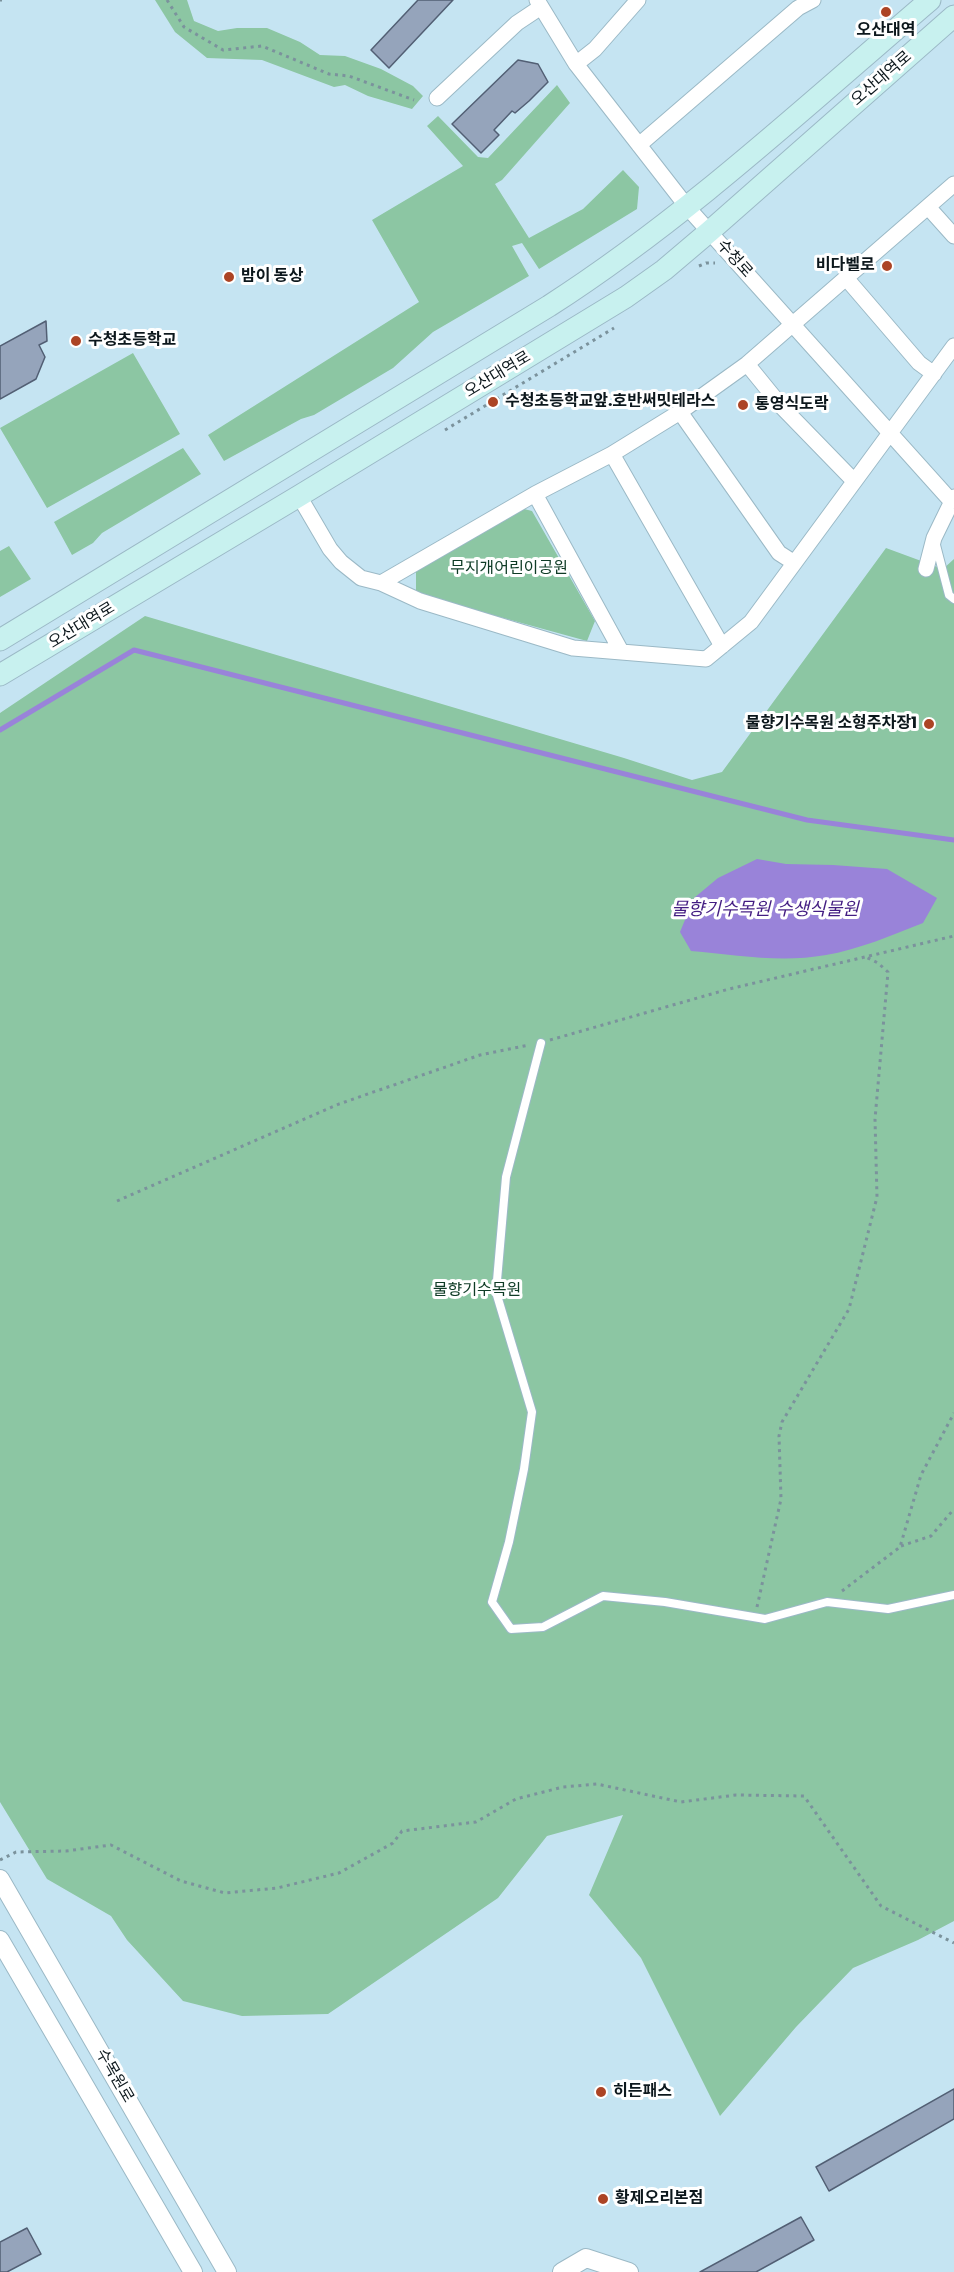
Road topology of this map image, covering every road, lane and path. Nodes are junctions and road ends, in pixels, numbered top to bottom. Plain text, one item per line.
1 (167, 0) edge
2 (638, 0) edge
3 (813, 0) edge
4 (930, 0) edge
5 (539, 4) edge
6 (796, 4) edge
7 (954, 16) edge
8 (576, 64) junction
9 (437, 98) dead end
10 (414, 100) dead end
11 (639, 145) junction
12 (954, 184) edge
13 (928, 207) junction
14 (688, 208) junction
15 (710, 231) junction
16 (954, 236) edge
17 (846, 278) junction
18 (792, 324) junction
19 (954, 346) edge
20 (747, 364) junction
21 (934, 374) junction
22 (680, 412) junction
23 (891, 434) junction
24 (612, 454) junction
25 (854, 481) junction
26 (535, 494) junction
27 (299, 496) junction
28 (952, 499) edge
29 (934, 538) junction
30 (793, 562) junction
31 (926, 569) dead end
32 (381, 583) junction
33 (954, 598) edge
34 (0, 640) edge
35 (722, 646) junction
36 (621, 651) junction
37 (0, 675) edge
38 (864, 956) dead end
39 (541, 1042) dead end
40 (954, 1413) edge
41 (954, 1509) edge
42 (900, 1546) junction
43 (954, 1595) edge
44 (827, 1602) junction
45 (754, 1617) junction
46 (0, 1860) edge
47 (0, 1880) edge
48 (0, 1940) edge
49 (954, 1943) edge
50 (193, 2272) edge
51 (227, 2272) edge
52 (562, 2272) edge
53 (628, 2272) edge

1 - 10 path
2 - 8 street
3 - 6 street
4 - 14 main road, 오산대역로
5 - 8 street, 수청로
5 - 9 street
6 - 11 street
7 - 15 main road, 오산대역로
8 - 11 street, 수청로
11 - 14 street, 수청로
12 - 13 street
13 - 16 street
13 - 17 street
14 - 15 street, 수청로
14 - 34 main road, 오산대역로
15 - 18 street, 수청로
15 - 27 main road, 오산대역로
17 - 18 street
17 - 21 street
18 - 20 street
18 - 23 street, 수청로
19 - 21 street
20 - 22 street
20 - 25 street
21 - 23 street
22 - 24 street
22 - 30 street
23 - 25 street
23 - 28 street, 수청로
24 - 26 street
24 - 35 street
25 - 30 street
26 - 32 street
26 - 36 street
27 - 32 street
27 - 37 main road, 오산대역로
28 - 29 street
29 - 31 street
29 - 33 lane
30 - 35 street
32 - 36 street
35 - 36 street
38 - 45 path
39 - 45 lane
40 - 42 path
41 - 42 path
42 - 44 path
43 - 44 lane
44 - 45 lane
46 - 49 path
47 - 51 street, 수목원로
48 - 50 street, 수목원로
52 - 53 street

